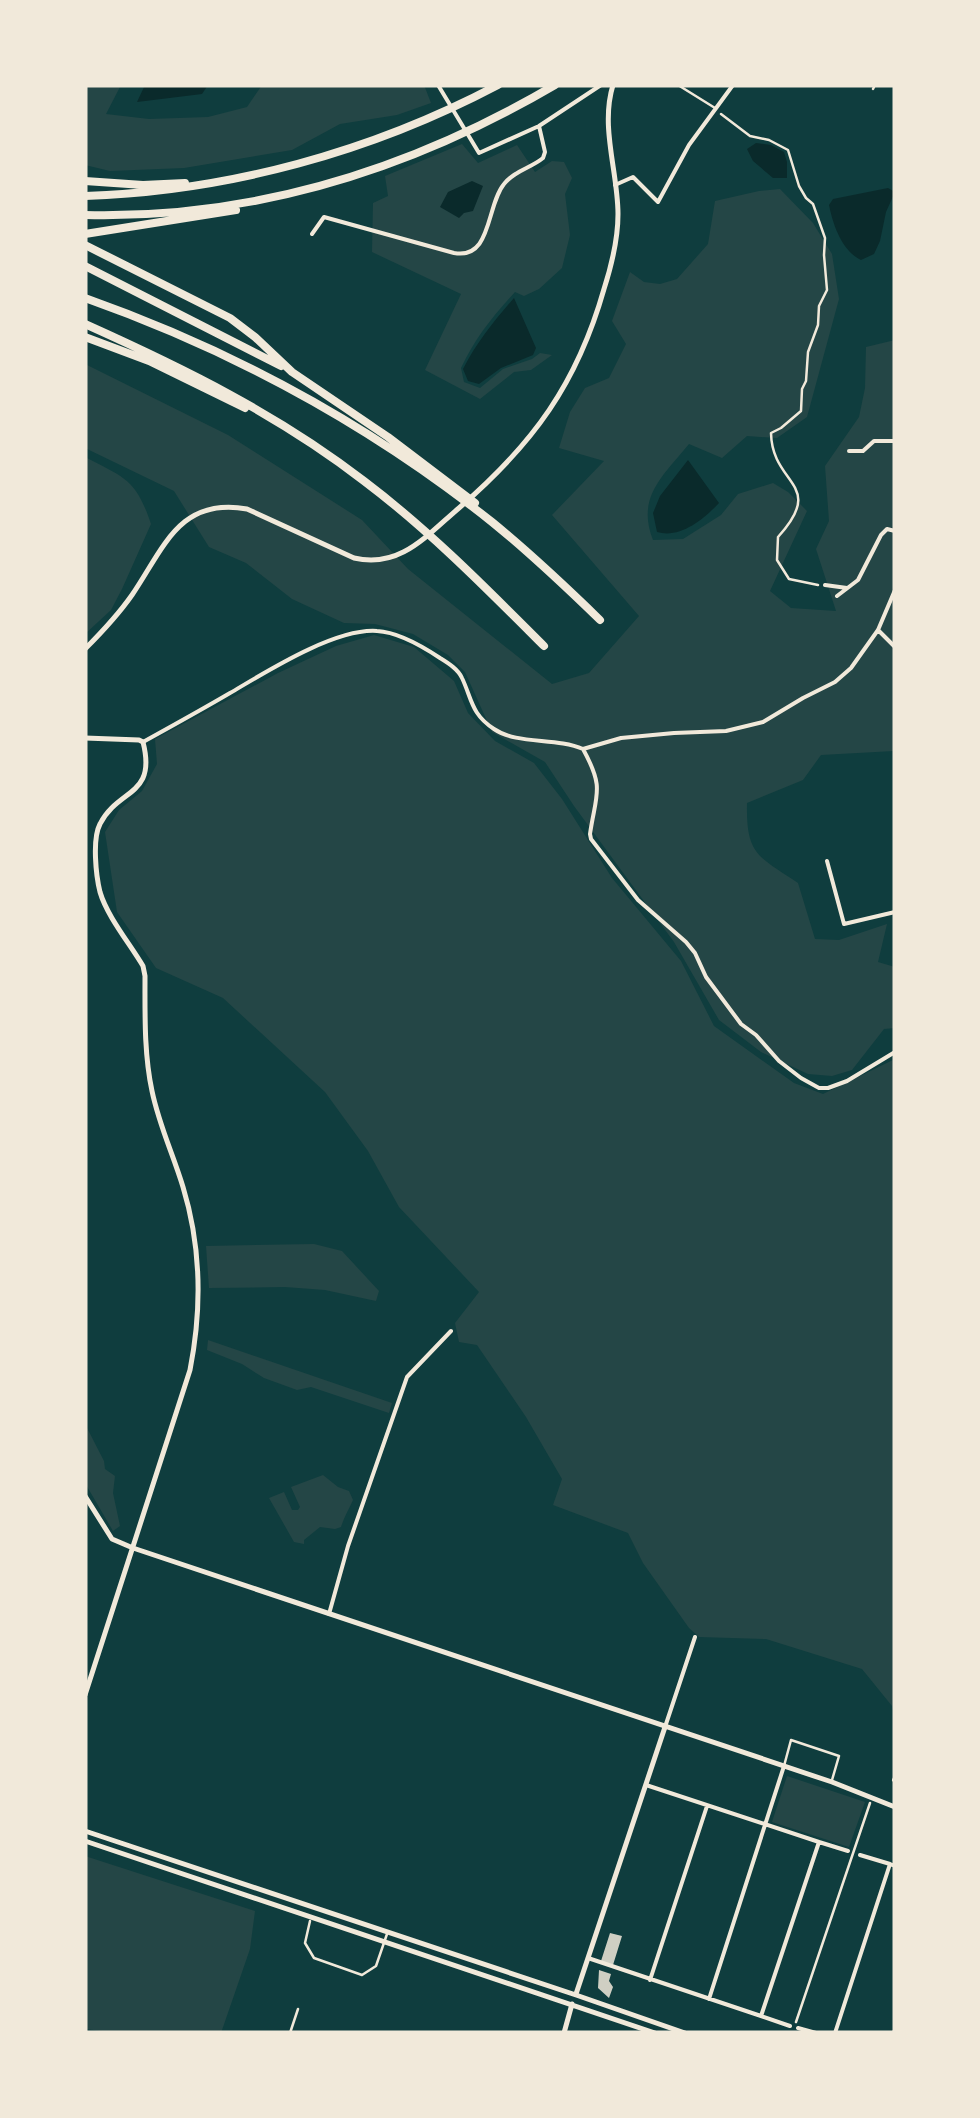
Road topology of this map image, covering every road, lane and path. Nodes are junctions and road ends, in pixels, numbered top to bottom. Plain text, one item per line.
1 (438, 85) edge
2 (498, 85) edge
3 (555, 85) edge
4 (601, 85) edge
5 (612, 85) edge
6 (678, 85) edge
7 (734, 85) edge
8 (716, 109) junction
9 (539, 126) junction
10 (235, 177) junction
11 (85, 180) edge
12 (615, 185) junction
13 (299, 194) junction
14 (85, 196) edge
15 (85, 215) edge
16 (85, 234) edge
17 (312, 234) dead end
18 (85, 245) edge
19 (85, 266) edge
20 (85, 298) edge
21 (85, 324) edge
22 (85, 337) edge
23 (292, 372) junction
24 (306, 440) junction
25 (895, 442) edge
26 (849, 452) dead end
27 (895, 530) edge
28 (548, 570) junction
29 (825, 585) joint
30 (848, 588) junction
31 (895, 590) edge
32 (837, 596) dead end
33 (600, 620) dead end
34 (878, 630) junction
35 (544, 646) dead end
36 (85, 648) edge
37 (895, 648) edge
38 (85, 738) edge
39 (143, 742) junction
40 (583, 750) junction
41 (827, 861) dead end
42 (895, 912) edge
43 (895, 1052) edge
44 (451, 1332) dead end
45 (85, 1496) edge
46 (133, 1548) junction
47 (329, 1614) junction
48 (694, 1637) dead end
49 (85, 1696) edge
50 (665, 1726) junction
51 (784, 1766) junction
52 (832, 1782) junction
53 (646, 1786) junction
54 (872, 1799) junction
55 (707, 1806) junction
56 (895, 1807) edge
57 (764, 1825) junction
58 (85, 1831) edge
59 (85, 1841) edge
60 (820, 1842) junction
61 (848, 1851) dead end
62 (860, 1855) dead end
63 (892, 1865) edge
64 (310, 1918) junction
65 (387, 1932) junction
66 (384, 1942) junction
67 (588, 1958) junction
68 (650, 1980) junction
69 (576, 1994) junction
70 (709, 2000) junction
71 (572, 2004) junction
72 (298, 2010) dead end
73 (760, 2016) junction
74 (794, 2027) junction
75 (290, 2033) edge
76 (564, 2033) edge
77 (655, 2033) edge
78 (685, 2033) edge
79 (816, 2033) edge
80 (835, 2033) edge

1 - 9 street
2 - 10 highway
3 - 13 highway
4 - 9 street
5 - 12 street
6 - 8 street
7 - 8 street
8 - 12 street
8 - 29 path
9 - 17 street
10 - 11 highway
10 - 14 highway
12 - 36 street
13 - 15 highway
13 - 16 highway
18 - 23 highway
19 - 23 highway
20 - 28 highway
21 - 24 highway
22 - 24 highway
23 - 28 highway
24 - 35 highway
25 - 26 street
27 - 30 street
28 - 33 highway
29 - 30 street
30 - 32 street
31 - 34 street
34 - 37 street
34 - 40 street
38 - 39 street
39 - 40 street
39 - 46 street
40 - 43 street
41 - 42 street
44 - 47 street
45 - 46 street
46 - 47 street
46 - 49 street
47 - 50 street
48 - 50 street
50 - 51 street
50 - 53 street
51 - 52 street
51 - 52 street
51 - 57 street
52 - 54 street
53 - 55 street
53 - 67 street
54 - 56 street
54 - 74 path
55 - 57 street
55 - 68 street
57 - 60 street
57 - 70 street
58 - 65 street
59 - 64 street
60 - 61 street
60 - 73 street
62 - 63 street
63 - 80 street
64 - 66 street
64 - 66 street
65 - 66 street
65 - 69 street
66 - 71 street
67 - 68 street
67 - 69 street
68 - 70 street
69 - 71 street
69 - 78 street
70 - 73 street
71 - 76 street
71 - 77 street
72 - 75 street
73 - 74 street
74 - 79 street

